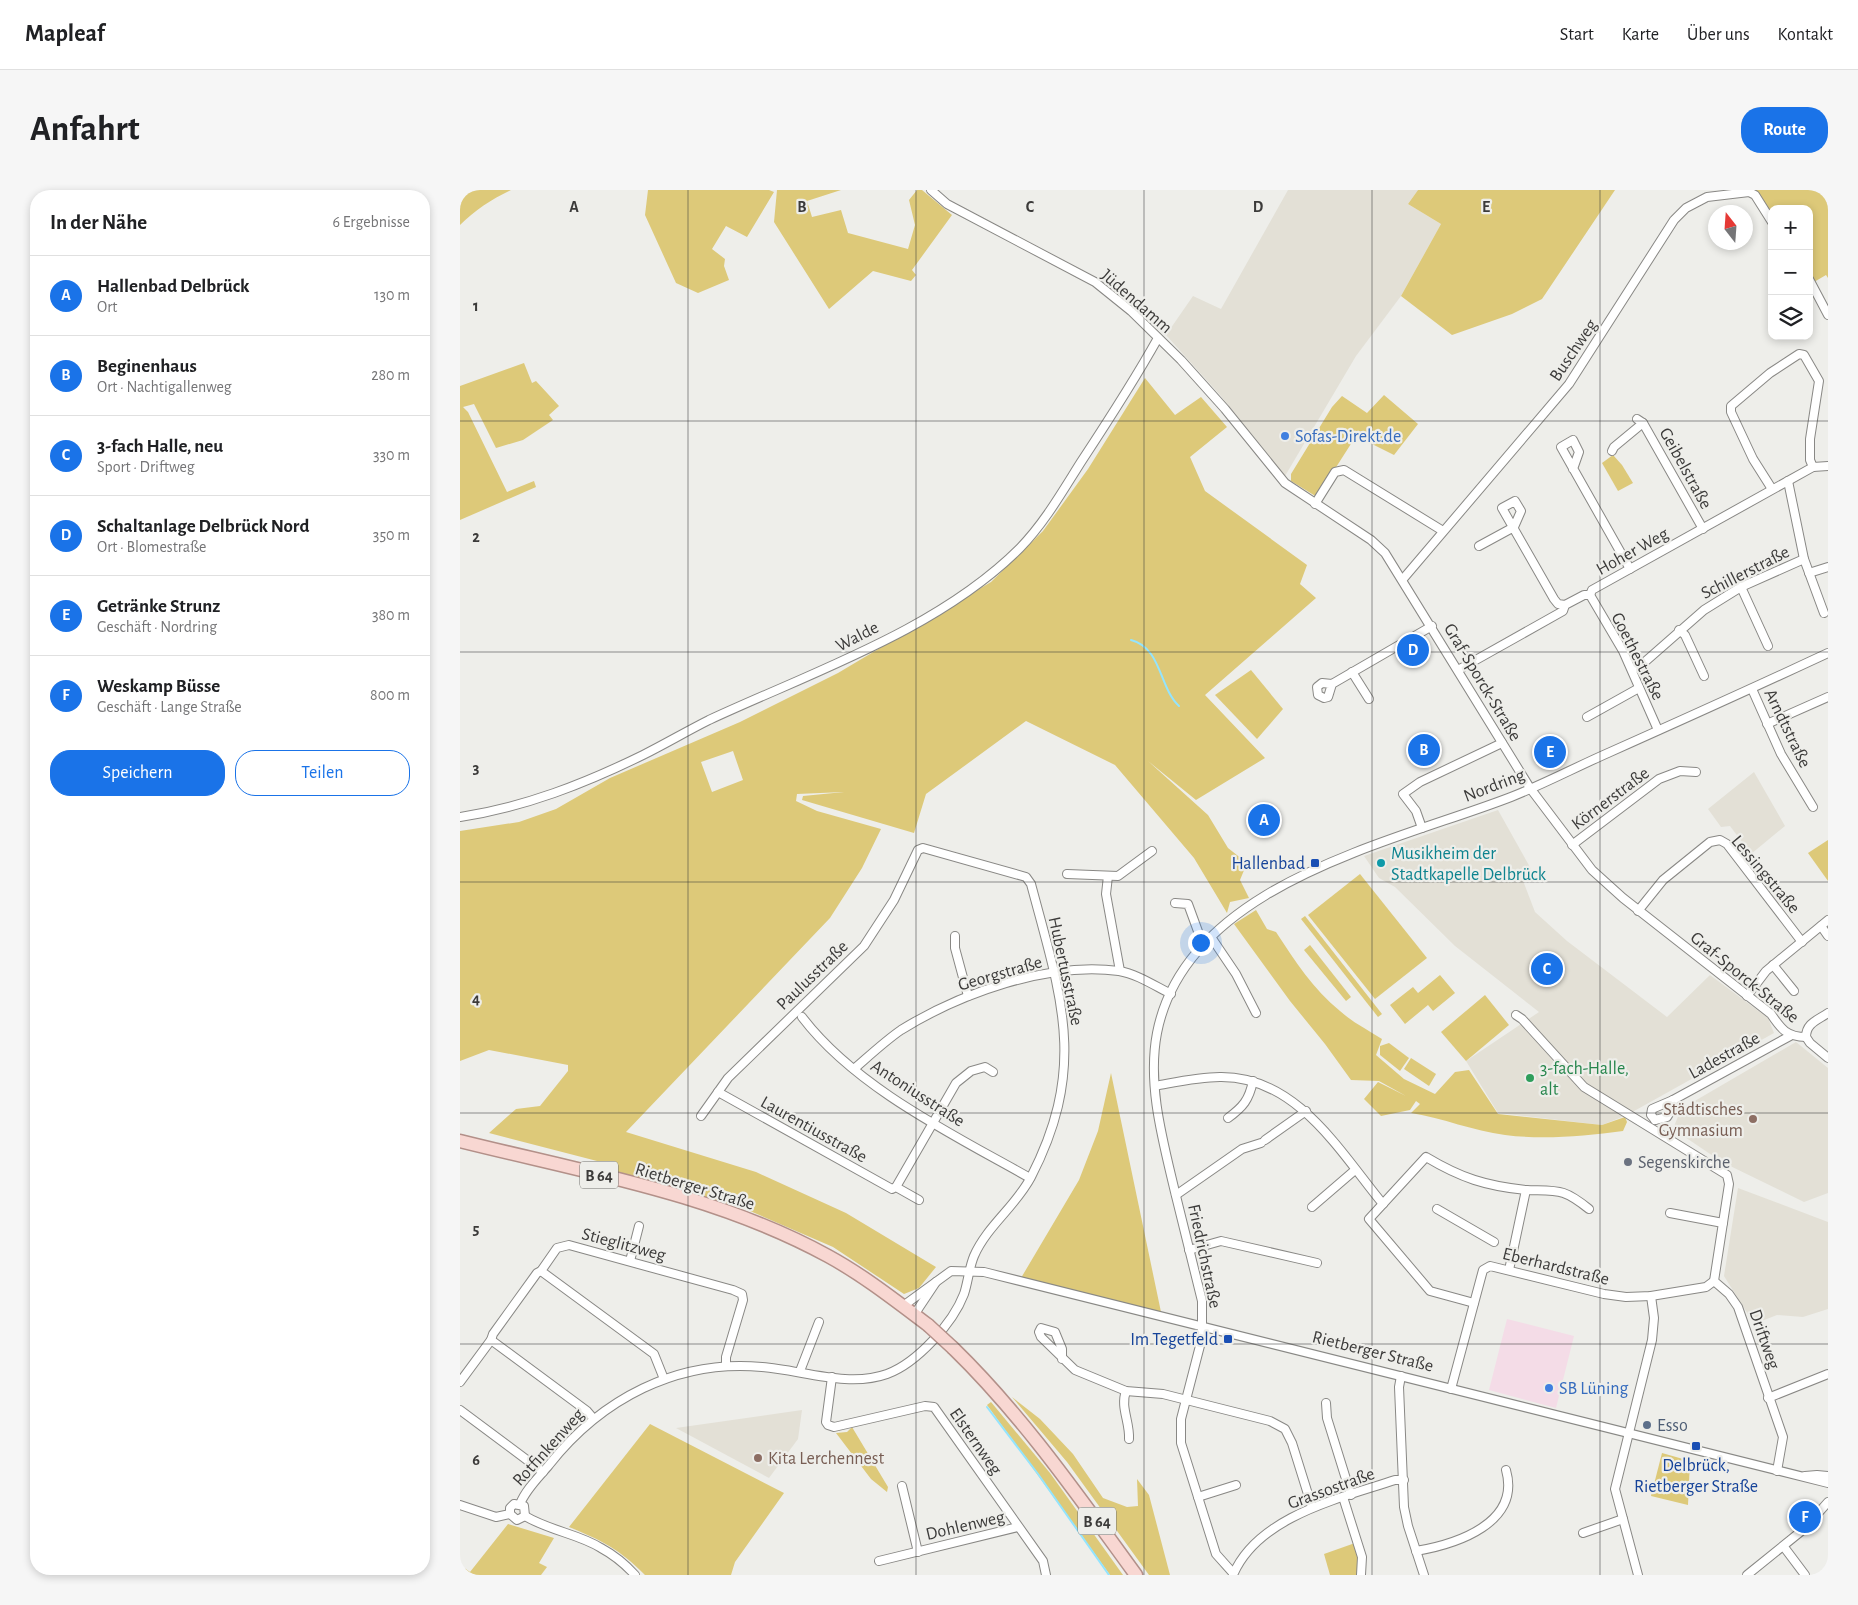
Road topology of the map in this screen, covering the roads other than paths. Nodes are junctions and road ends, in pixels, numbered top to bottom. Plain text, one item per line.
1 (930, 190) edge
2 (1768, 216) edge
3 (1813, 287) edge
4 (1828, 315) edge
5 (1158, 338) junction
6 (1612, 451) dead end
7 (1828, 466) edge
8 (1813, 467) junction
9 (1573, 469) dead end
10 (1788, 481) junction
11 (1285, 483) joint
12 (1772, 490) junction
13 (1315, 504) junction
14 (1703, 529) junction
15 (1443, 531) junction
16 (1479, 546) dead end
17 (1804, 559) junction
18 (1828, 567) edge
19 (1630, 570) junction
20 (1809, 573) junction
21 (1403, 579) junction
22 (1741, 587) junction
23 (1590, 595) junction
24 (1564, 605) junction
25 (1824, 613) dead end
26 (1432, 626) junction
27 (1679, 630) junction
28 (1768, 646) dead end
29 (1828, 653) edge
30 (1632, 669) junction
31 (1458, 670) junction
32 (1352, 672) junction
33 (1704, 676) dead end
34 (1332, 684) dead end
35 (1638, 688) junction
36 (1752, 689) junction
37 (1828, 697) edge
38 (1369, 699) dead end
39 (1587, 717) dead end
40 (1767, 724) junction
41 (1658, 730) junction
42 (1502, 742) junction
43 (1696, 772) dead end
44 (1530, 788) junction
45 (1813, 807) dead end
46 (460, 816) edge
47 (1422, 828) junction
48 (1572, 845) junction
49 (929, 849) joint
50 (1152, 852) dead end
51 (1067, 874) dead end
52 (1108, 876) junction
53 (1175, 904) dead end
54 (1638, 911) junction
55 (1828, 920) edge
56 (1821, 926) junction
57 (955, 936) dead end
58 (1828, 936) edge
59 (1212, 937) junction
60 (1802, 942) junction
61 (1203, 945) junction
62 (1773, 965) junction
63 (1120, 971) junction
64 (1055, 973) junction
65 (1794, 991) dead end
66 (1171, 994) junction
67 (968, 996) junction
68 (1747, 996) junction
69 (801, 1006) junction
70 (1256, 1013) dead end
71 (1828, 1013) edge
72 (793, 1015) junction
73 (1516, 1015) dead end
74 (802, 1017) junction
75 (1790, 1036) junction
76 (1806, 1037) junction
77 (1828, 1058) edge
78 (854, 1069) junction
79 (993, 1072) dead end
80 (1253, 1082) junction
81 (1155, 1086) junction
82 (718, 1092) junction
83 (1673, 1100) junction
84 (1306, 1111) junction
85 (701, 1116) dead end
86 (1228, 1118) dead end
87 (933, 1123) junction
88 (1653, 1124) junction
89 (460, 1141) edge
90 (1355, 1170) junction
91 (1030, 1178) junction
92 (896, 1187) junction
93 (1526, 1190) junction
94 (1176, 1195) junction
95 (919, 1200) dead end
96 (1383, 1204) junction
97 (1312, 1207) dead end
98 (1437, 1209) dead end
99 (1589, 1209) dead end
100 (1670, 1213) dead end
101 (1723, 1223) junction
102 (639, 1226) dead end
103 (1494, 1242) dead end
104 (1189, 1250) junction
105 (630, 1261) junction
106 (1317, 1263) dead end
107 (970, 1270) junction
108 (1509, 1270) junction
109 (541, 1271) junction
110 (937, 1280) junction
111 (1714, 1281) junction
112 (1651, 1296) junction
113 (1474, 1303) junction
114 (903, 1306) junction
115 (914, 1315) junction
116 (818, 1322) dead end
117 (1203, 1326) junction
118 (491, 1340) junction
119 (1062, 1359) dead end
120 (726, 1366) junction
121 (800, 1372) junction
122 (1828, 1374) edge
123 (832, 1376) junction
124 (1401, 1376) junction
125 (664, 1380) junction
126 (460, 1382) edge
127 (1451, 1389) junction
128 (1126, 1391) junction
129 (1768, 1398) junction
130 (1186, 1400) junction
131 (1326, 1403) dead end
132 (460, 1410) edge
133 (593, 1418) junction
134 (1628, 1434) junction
135 (1129, 1439) dead end
136 (1506, 1470) dead end
137 (1777, 1471) junction
138 (543, 1472) junction
139 (1828, 1476) edge
140 (1803, 1477) junction
141 (1404, 1480) junction
142 (1828, 1483) edge
143 (1236, 1485) dead end
144 (902, 1486) dead end
145 (1347, 1496) junction
146 (1198, 1497) junction
147 (520, 1504) junction
148 (460, 1505) edge
149 (1312, 1507) junction
150 (1827, 1507) edge
151 (510, 1514) junction
152 (525, 1516) junction
153 (1623, 1520) junction
154 (1018, 1527) junction
155 (1583, 1533) dead end
156 (1784, 1546) junction
157 (1416, 1551) junction
158 (918, 1552) junction
159 (879, 1561) dead end
160 (1233, 1574) edge
161 (635, 1575) edge
162 (1046, 1575) edge
163 (1136, 1575) edge
164 (1360, 1575) edge
165 (1424, 1575) edge
166 (1638, 1575) edge
167 (1747, 1575) edge
168 (1805, 1575) edge

1 - 5 street, Jüdendamm
2 - 15 street, Buschweg
3 - 4 street
5 - 11 street, Jüdendamm
5 - 46 street, Walde
6 - 14 street, Geibelstraße
7 - 8 street, Hoher Weg
8 - 10 street, Hoher Weg
8 - 12 street
9 - 19 street
10 - 12 street, Hoher Weg
10 - 17 street
11 - 13 street, Graf-Sporck-Straße
12 - 14 street, Hoher Weg
13 - 15 street
13 - 21 street, Graf-Sporck-Straße
14 - 19 street, Hoher Weg
15 - 21 street, Buschweg
16 - 24 street
17 - 20 street
17 - 22 street, Schillerstraße
18 - 20 street
19 - 23 street, Hoher Weg
20 - 25 street
21 - 26 street, Graf-Sporck-Straße
22 - 27 street, Schillerstraße
22 - 28 street
23 - 24 street, Hoher Weg
23 - 30 street, Goethestraße
24 - 31 street, Hoher Weg
26 - 31 street, Graf-Sporck-Straße
26 - 32 street
27 - 30 street, Schillerstraße
27 - 33 street
29 - 36 street, Nordring
30 - 35 street, Goethestraße
31 - 42 street, Graf-Sporck-Straße
32 - 34 street
32 - 38 street
35 - 39 street
35 - 41 street, Goethestraße
36 - 40 street, Arndtstraße
36 - 41 street, Nordring
37 - 40 street
40 - 45 street, Arndtstraße
41 - 44 street, Nordring
42 - 44 street, Graf-Sporck-Straße
42 - 47 street
43 - 48 street, Körnerstraße
44 - 47 street, Nordring
44 - 48 street, Graf-Sporck-Straße
47 - 59 street, Nordring
48 - 54 street, Graf-Sporck-Straße
49 - 64 street, Hubertusstraße
49 - 69 street, Paulusstraße
50 - 52 street
51 - 52 street
52 - 63 street
53 - 61 street
54 - 60 street, Lessingstraße
54 - 68 street, Graf-Sporck-Straße
55 - 56 street
56 - 58 street
56 - 60 street
57 - 67 street
59 - 61 street
59 - 70 street
60 - 62 street
61 - 66 street, Friedrichstraße
62 - 65 street
62 - 68 street
63 - 64 street, Georgstraße
63 - 66 street, Georgstraße
64 - 67 street, Georgstraße
64 - 91 street, Hubertusstraße
66 - 81 street, Friedrichstraße
67 - 78 street, Georgstraße
68 - 75 street, Graf-Sporck-Straße
69 - 72 street, Paulusstraße
69 - 74 street
71 - 76 street
72 - 74 street
72 - 82 street, Paulusstraße
73 - 88 street
74 - 78 street, Antoniusstraße
75 - 76 street, Graf-Sporck-Straße
75 - 83 street, Ladestraße
76 - 77 street, Graf-Sporck-Straße
78 - 87 street, Antoniusstraße
79 - 87 street
80 - 81 street
80 - 84 street
80 - 86 street
81 - 94 street, Friedrichstraße
82 - 85 street, Paulusstraße
82 - 92 street, Laurentiusstraße
83 - 88 street, Ladestraße
83 - 88 street, Ladestraße
84 - 90 street
84 - 94 street
87 - 91 street, Antoniusstraße
87 - 92 street
88 - 101 street
89 - 114 main road, Rietberger Straße / B 64
90 - 96 street
90 - 97 street
91 - 107 street, Hubertusstraße
92 - 95 street, Laurentiusstraße
93 - 96 street
93 - 99 street
93 - 108 street
94 - 104 street, Friedrichstraße
96 - 113 street
98 - 103 street, Eberhardstraße
100 - 101 street
101 - 111 street
102 - 105 street
104 - 106 street
104 - 117 street, Friedrichstraße
105 - 109 street, Stieglitzweg
105 - 120 street, Stieglitzweg
107 - 110 street, Rietberger Straße
107 - 117 street, Rietberger Straße
107 - 123 street, Rotfinkenweg
108 - 112 street, Eberhardstraße
108 - 113 street, Eberhardstraße
109 - 118 street
109 - 125 street
110 - 114 street, Rietberger Straße
110 - 115 street
111 - 112 street, Eberhardstraße
111 - 129 street, Driftweg
112 - 134 street
113 - 127 street, Eberhardstraße
114 - 115 main road, Rietberger Straße / B 64
115 - 163 main road, Rietberger Straße / B 64, bridge
116 - 121 street
117 - 124 street, Rietberger Straße
117 - 130 street, Friedrichstraße
118 - 126 street
118 - 133 street
119 - 128 street
120 - 121 street, Rotfinkenweg
120 - 125 street, Rotfinkenweg
121 - 123 street, Rotfinkenweg
122 - 129 street
123 - 154 street, Elsternweg
124 - 127 street, Rietberger Straße
124 - 141 street
125 - 133 street, Rotfinkenweg
127 - 134 street, Rietberger Straße
128 - 130 street
128 - 135 street
129 - 137 street, Driftweg
130 - 146 street, Friedrichstraße
130 - 149 street
131 - 145 street
132 - 138 street
133 - 138 street, Rotfinkenweg
134 - 137 street, Rietberger Straße
134 - 153 street
136 - 157 street
137 - 140 street, Rietberger Straße
138 - 147 street, Rotfinkenweg
139 - 140 street, Rietberger Straße
140 - 142 street, Rietberger Straße
141 - 145 street, Grassostraße
141 - 157 street
143 - 146 street
144 - 158 street, Dohlenweg
145 - 149 street, Grassostraße
145 - 164 street
146 - 160 street, Friedrichstraße
147 - 151 street
147 - 152 street
148 - 151 street
149 - 160 street, Grassostraße
150 - 156 street
151 - 152 street
152 - 161 street
153 - 155 street
153 - 166 street
154 - 158 street, Dohlenweg
154 - 162 street, Elsternweg
156 - 167 street
156 - 168 street
157 - 165 street
158 - 159 street, Dohlenweg

